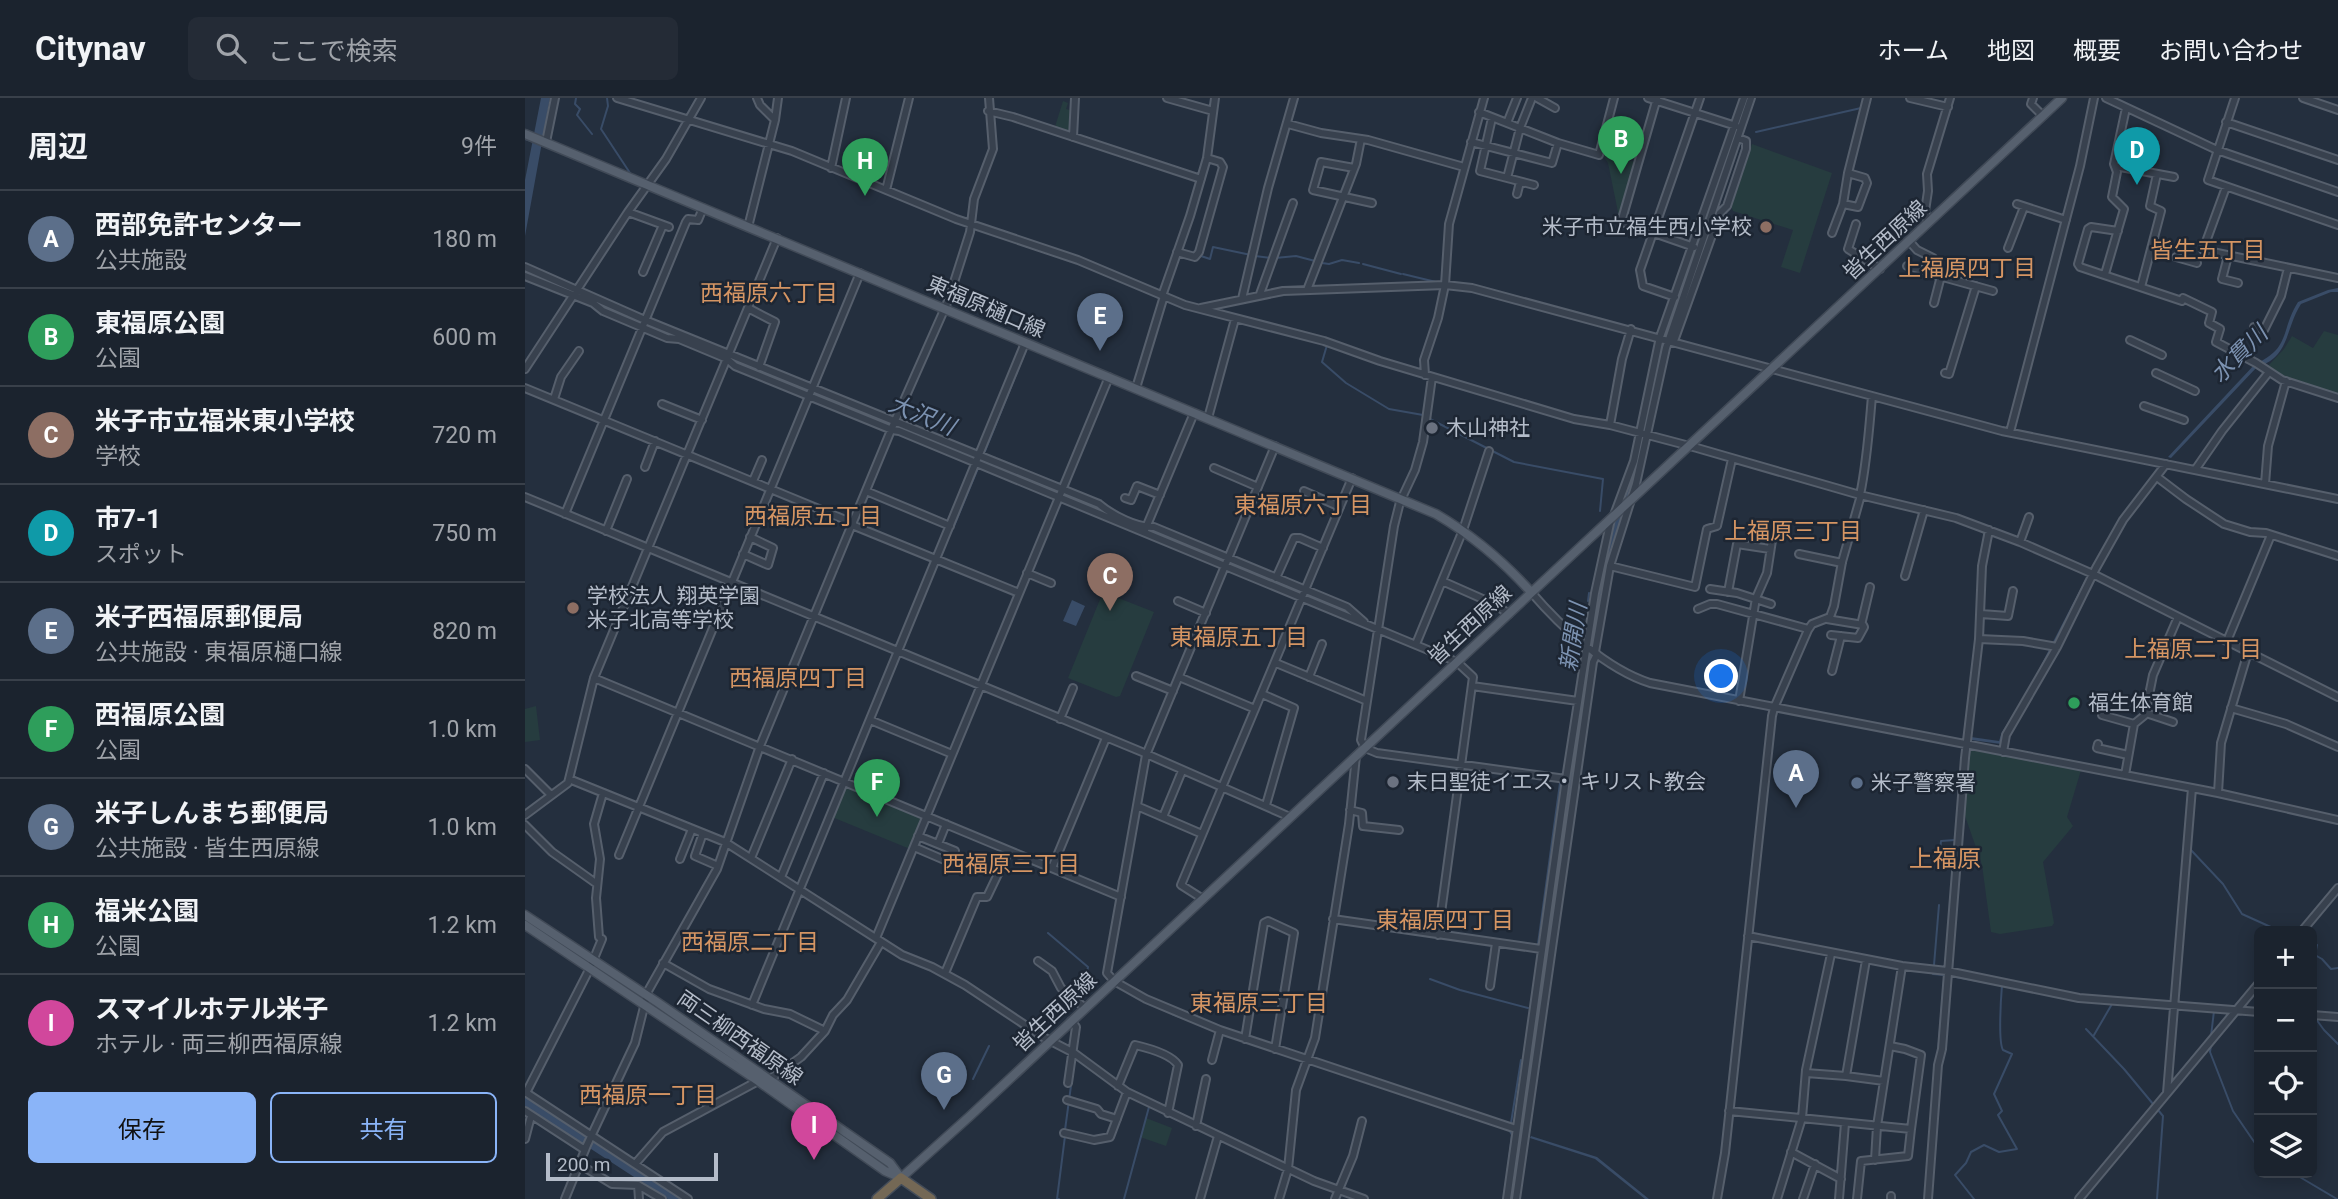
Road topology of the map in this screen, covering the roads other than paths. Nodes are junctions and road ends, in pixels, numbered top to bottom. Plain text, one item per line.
1 (555, 98) edge
2 (617, 98) edge
3 (701, 98) edge
4 (757, 98) edge
5 (778, 98) edge
6 (846, 98) edge
7 (909, 98) edge
8 (989, 98) edge
9 (1075, 98) edge
10 (1167, 98) edge
11 (1215, 98) edge
12 (1294, 98) edge
13 (1517, 98) edge
14 (1535, 98) edge
15 (1614, 98) edge
16 (1648, 98) edge
17 (1700, 98) edge
18 (1744, 98) edge
19 (1751, 98) edge
20 (1867, 98) edge
21 (1910, 98) edge
22 (1950, 98) edge
23 (2033, 98) edge
24 (2062, 98) edge
25 (2094, 98) edge
26 (2106, 98) edge
27 (2235, 98) edge
28 (2303, 98) edge
29 (1481, 99) edge
30 (1656, 99) edge
31 (1948, 107) junction
32 (1555, 108) dead end
33 (2126, 108) junction
34 (2338, 110) edge
35 (988, 111) junction
36 (1213, 111) junction
37 (1479, 112) junction
38 (1695, 113) junction
39 (2043, 116) junction
40 (1492, 118) junction
41 (690, 120) junction
42 (775, 120) junction
43 (2227, 122) junction
44 (1507, 123) junction
45 (1288, 124) junction
46 (1738, 127) junction
47 (1520, 128) junction
48 (525, 134) edge
49 (1073, 137) junction
50 (1738, 138) junction
51 (1361, 139) junction
52 (541, 141) junction
53 (1471, 142) junction
54 (1559, 143) junction
55 (769, 144) junction
56 (1486, 146) junction
57 (2217, 150) junction
58 (1514, 153) junction
59 (1209, 159) junction
60 (2338, 160) edge
61 (2115, 166) junction
62 (1464, 167) junction
63 (831, 168) junction
64 (1354, 168) junction
65 (1848, 173) junction
66 (2157, 174) junction
67 (2174, 177) dead end
68 (1507, 178) junction
69 (1201, 179) junction
70 (1520, 182) junction
71 (647, 184) junction
72 (1534, 185) dead end
73 (2226, 187) junction
74 (886, 190) junction
75 (2338, 192) edge
76 (1517, 194) dead end
77 (1343, 198) junction
78 (1293, 203) dead end
79 (1372, 203) dead end
80 (1843, 204) junction
81 (2017, 204) dead end
82 (703, 208) junction
83 (2024, 208) junction
84 (628, 212) junction
85 (2066, 220) junction
86 (1928, 223) junction
87 (971, 224) junction
88 (1856, 224) dead end
89 (2338, 225) edge
90 (748, 227) junction
91 (2117, 231) junction
92 (1653, 232) junction
93 (1832, 233) dead end
94 (777, 239) junction
95 (1909, 241) junction
96 (1696, 247) junction
97 (2008, 248) dead end
98 (1177, 252) junction
99 (2228, 256) junction
100 (2176, 257) dead end
101 (2197, 263) dead end
102 (1907, 266) dead end
103 (525, 267) edge
104 (2288, 268) junction
105 (1880, 269) junction
106 (643, 272) dead end
107 (1931, 272) junction
108 (860, 273) junction
109 (2105, 274) junction
110 (525, 276) edge
111 (1941, 276) junction
112 (2338, 278) edge
113 (2238, 283) dead end
114 (1445, 285) junction
115 (1976, 286) junction
116 (2141, 287) junction
117 (1307, 290) junction
118 (1993, 291) dead end
119 (575, 293) junction
120 (1260, 295) junction
121 (1163, 296) junction
122 (1675, 298) junction
123 (1242, 299) junction
124 (1934, 303) dead end
125 (748, 308) junction
126 (944, 308) junction
127 (1199, 309) junction
128 (1235, 319) junction
129 (644, 323) junction
130 (2253, 327) dead end
131 (1631, 329) junction
132 (1660, 337) junction
133 (2130, 340) dead end
134 (1672, 341) junction
135 (1025, 343) junction
136 (579, 351) dead end
137 (2162, 355) dead end
138 (728, 357) junction
139 (759, 367) junction
140 (525, 369) edge
141 (1773, 369) junction
142 (2269, 372) junction
143 (1945, 373) dead end
144 (2156, 373) dead end
145 (1429, 376) junction
146 (1109, 377) junction
147 (2286, 382) junction
148 (525, 388) edge
149 (1136, 388) junction
150 (812, 389) junction
151 (2195, 391) dead end
152 (1873, 396) junction
153 (809, 397) junction
154 (2338, 398) edge
155 (554, 399) junction
156 (662, 404) dead end
157 (2144, 406) dead end
158 (1194, 412) junction
159 (1208, 418) junction
160 (604, 419) junction
161 (702, 420) junction
162 (2184, 420) dead end
163 (1610, 425) junction
164 (893, 426) junction
165 (2010, 432) junction
166 (1643, 434) junction
167 (655, 441) junction
168 (1275, 446) junction
169 (1689, 446) junction
170 (1489, 451) dead end
171 (688, 454) junction
172 (978, 459) junction
173 (1732, 459) junction
174 (762, 460) dead end
175 (2166, 464) junction
176 (645, 467) dead end
177 (1214, 468) dead end
178 (2195, 470) junction
179 (2157, 477) junction
180 (1352, 478) junction
181 (627, 479) dead end
182 (753, 481) junction
183 (2265, 484) junction
184 (1258, 487) junction
185 (771, 488) junction
186 (866, 491) junction
187 (1304, 491) dead end
188 (1060, 494) junction
189 (1160, 495) junction
190 (1860, 495) junction
191 (525, 497) edge
192 (1125, 498) dead end
193 (1402, 499) junction
194 (2338, 499) edge
195 (1629, 500) junction
196 (1340, 507) junction
197 (1924, 510) junction
198 (565, 514) junction
199 (1613, 516) junction
200 (2029, 517) dead end
201 (853, 524) junction
202 (950, 526) junction
203 (1145, 530) junction
204 (1463, 530) junction
205 (1989, 530) junction
206 (606, 531) junction
207 (1773, 534) dead end
208 (2271, 535) junction
209 (750, 537) junction
210 (2020, 542) junction
211 (1323, 548) junction
212 (648, 549) junction
213 (1770, 549) junction
214 (743, 554) junction
215 (1799, 554) dead end
216 (2338, 556) edge
217 (937, 560) junction
218 (1227, 562) junction
219 (1842, 563) junction
220 (1610, 566) junction
221 (1027, 573) junction
222 (2093, 574) junction
223 (1905, 576) dead end
224 (1276, 578) junction
225 (1442, 581) junction
226 (731, 582) junction
227 (1051, 583) dead end
228 (1870, 587) dead end
229 (1710, 589) dead end
230 (2013, 591) dead end
231 (1531, 592) junction
232 (1728, 592) junction
233 (1019, 593) junction
234 (1304, 594) junction
235 (1756, 598) junction
236 (1178, 601) dead end
237 (1772, 604) dead end
238 (1698, 609) dead end
239 (1206, 613) junction
240 (1509, 614) junction
241 (1981, 614) junction
242 (1754, 615) junction
243 (814, 616) junction
244 (2178, 617) junction
245 (1826, 619) junction
246 (1861, 625) junction
247 (1377, 628) junction
248 (1808, 629) junction
249 (1831, 635) dead end
250 (1841, 636) junction
251 (1979, 639) junction
252 (2227, 641) junction
253 (1322, 644) dead end
254 (1416, 644) junction
255 (1587, 645) junction
256 (2054, 647) junction
257 (898, 651) junction
258 (2248, 652) junction
259 (1595, 653) junction
260 (1457, 662) junction
261 (1276, 663) junction
262 (1832, 671) dead end
263 (1136, 676) dead end
264 (1179, 677) junction
265 (1309, 677) junction
266 (594, 678) junction
267 (1472, 686) junction
268 (981, 687) junction
269 (1073, 688) dead end
270 (1173, 691) junction
271 (1262, 694) junction
272 (2338, 697) edge
273 (1574, 700) junction
274 (1367, 701) junction
275 (1739, 701) junction
276 (1774, 708) junction
277 (2231, 708) junction
278 (1255, 709) junction
279 (677, 712) junction
280 (2146, 713) junction
281 (2102, 715) dead end
282 (1060, 719) junction
283 (870, 720) junction
284 (2173, 722) dead end
285 (2134, 724) junction
286 (1106, 738) junction
287 (1967, 744) junction
288 (2098, 744) dead end
289 (760, 746) junction
290 (2338, 747) edge
291 (1365, 748) junction
292 (2003, 752) junction
293 (953, 754) junction
294 (1146, 755) junction
295 (2129, 755) junction
296 (1356, 756) junction
297 (792, 760) junction
298 (1461, 765) junction
299 (525, 769) edge
300 (1182, 771) junction
301 (824, 773) junction
302 (2125, 775) junction
303 (569, 779) junction
304 (1566, 779) junction
305 (845, 782) junction
306 (1222, 788) junction
307 (2192, 788) junction
308 (603, 793) junction
309 (2218, 793) junction
310 (551, 795) junction
311 (1266, 805) junction
312 (638, 807) junction
313 (1137, 807) junction
314 (1350, 810) junction
315 (525, 815) edge
316 (927, 816) junction
317 (1163, 817) junction
318 (1290, 817) junction
319 (2338, 820) edge
320 (946, 824) junction
321 (525, 825) edge
322 (692, 829) junction
323 (1399, 830) dead end
324 (703, 833) junction
325 (1202, 834) junction
326 (918, 836) junction
327 (725, 842) junction
328 (938, 844) junction
329 (913, 847) junction
330 (955, 851) dead end
331 (1009, 851) junction
332 (619, 855) dead end
333 (751, 858) junction
334 (680, 859) dead end
335 (949, 862) dead end
336 (718, 866) junction
337 (1052, 868) junction
338 (781, 877) junction
339 (597, 884) junction
340 (2338, 888) edge
341 (799, 890) junction
342 (1121, 897) junction
343 (1203, 899) junction
344 (525, 915) edge
345 (1333, 919) junction
346 (2306, 926) edge
347 (526, 928) edge
348 (1438, 935) junction
349 (1748, 936) junction
350 (879, 940) junction
351 (1496, 943) junction
352 (1541, 949) junction
353 (1831, 954) junction
354 (1866, 960) junction
355 (1038, 961) dead end
356 (663, 963) junction
357 (591, 965) junction
358 (1902, 966) junction
359 (945, 973) junction
360 (1946, 973) junction
361 (1114, 981) junction
362 (1490, 986) dead end
363 (2254, 989) edge
364 (644, 1000) junction
365 (752, 1005) junction
366 (2173, 1005) junction
367 (1085, 1008) junction
368 (2237, 1010) junction
369 (2254, 1012) edge
370 (2317, 1015) edge
371 (2338, 1017) edge
372 (1071, 1021) junction
373 (1220, 1030) junction
374 (825, 1031) junction
375 (1245, 1039) junction
376 (1050, 1040) junction
377 (1890, 1046) junction
378 (1275, 1049) junction
379 (1074, 1053) junction
380 (1307, 1059) junction
381 (1212, 1060) dead end
382 (1806, 1073) junction
383 (1846, 1076) junction
384 (770, 1079) junction
385 (1206, 1079) dead end
386 (1884, 1081) junction
387 (758, 1082) junction
388 (1068, 1083) dead end
389 (1118, 1086) junction
390 (1127, 1092) junction
391 (526, 1093) edge
392 (2167, 1093) junction
393 (1067, 1100) dead end
394 (1729, 1111) junction
395 (1168, 1112) junction
396 (528, 1114) edge
397 (1802, 1118) junction
398 (1117, 1119) junction
399 (1362, 1121) dead end
400 (1845, 1123) junction
401 (1196, 1126) junction
402 (1877, 1126) junction
403 (1520, 1129) junction
404 (1911, 1129) junction
405 (1065, 1133) dead end
406 (1218, 1136) junction
407 (525, 1139) edge
408 (589, 1142) junction
409 (1791, 1152) junction
410 (1875, 1160) junction
411 (579, 1164) junction
412 (635, 1164) junction
413 (1815, 1164) junction
414 (1289, 1169) junction
415 (901, 1178) junction
416 (1841, 1179) junction
417 (638, 1185) junction
418 (1338, 1191) junction
419 (662, 1192) edge
420 (565, 1199) edge
421 (639, 1199) edge
422 (688, 1199) edge
423 (877, 1199) edge
424 (931, 1199) edge
425 (1201, 1199) edge
426 (1279, 1199) edge
427 (1335, 1199) edge
428 (1364, 1199) edge
429 (1507, 1199) edge
430 (1516, 1199) edge
431 (1717, 1199) edge
432 (1776, 1199) edge
433 (1803, 1199) edge
434 (1839, 1199) edge
435 (1857, 1199) edge
436 (1928, 1199) edge
437 (2080, 1199) edge

1 - 52 street
2 - 41 street
3 - 41 street
4 - 42 street
5 - 42 street
6 - 63 street
7 - 74 street
8 - 35 street
9 - 49 street
10 - 36 street
11 - 36 street
12 - 45 street
13 - 44 street
14 - 32 street
14 - 47 street
15 - 54 street
16 - 30 street
17 - 38 street
18 - 46 street
19 - 46 street
20 - 65 street
21 - 31 street
22 - 31 street
23 - 39 street
24 - 39 main road, 皆生西原線
25 - 85 street
26 - 33 street
27 - 43 street
28 - 34 street
29 - 37 street
30 - 38 street
30 - 92 street
31 - 86 street
33 - 57 street
33 - 61 street
35 - 49 street
35 - 87 street
36 - 59 street
37 - 40 street
37 - 53 street
38 - 46 street
38 - 92 street
39 - 86 main road, 皆生西原線
40 - 44 street
40 - 56 street
41 - 55 street
41 - 71 street
42 - 55 street
43 - 57 street
43 - 60 street
44 - 47 street
45 - 51 street
45 - 123 street
46 - 50 street
46 - 96 street
47 - 54 street
47 - 58 street
48 - 52 main road, 東福原樋口線
49 - 69 street
50 - 96 street
50 - 134 street
51 - 62 street
51 - 64 street
52 - 71 main road, 東福原樋口線
53 - 56 street
53 - 62 street
54 - 58 street
55 - 63 street
55 - 90 street
56 - 58 street
56 - 68 street
57 - 73 street
57 - 75 street
58 - 68 street
59 - 69 street
59 - 98 street
61 - 66 street
61 - 91 street
62 - 114 street
63 - 74 street
64 - 77 street
64 - 77 street
65 - 80 street
65 - 80 street
66 - 67 street
66 - 116 street
68 - 70 street
69 - 98 street
70 - 72 street
70 - 76 street
71 - 82 main road, 東福原樋口線
71 - 84 street
73 - 89 street
73 - 99 street
74 - 87 street
77 - 79 street
77 - 117 street
78 - 120 street
80 - 93 street
81 - 83 street
82 - 90 main road, 東福原樋口線
82 - 129 street
83 - 85 street
83 - 97 street
84 - 106 street
84 - 119 street
85 - 165 street
86 - 95 main road, 皆生西原線
87 - 121 street
87 - 126 street
88 - 105 street
90 - 94 main road, 東福原樋口線
91 - 109 street
91 - 109 street
92 - 96 street
92 - 122 street
94 - 108 main road, 東福原樋口線
94 - 125 street
95 - 105 main road, 皆生西原線
95 - 107 street
96 - 122 street
96 - 134 street
98 - 121 street
99 - 104 street
99 - 113 street
100 - 101 street
102 - 107 street
103 - 119 street
104 - 112 street
104 - 130 street
105 - 141 main road, 皆生西原線
107 - 111 street
108 - 126 main road, 東福原樋口線
108 - 150 street
109 - 116 street
110 - 119 street
111 - 115 street
111 - 124 street
114 - 117 street
114 - 131 street
114 - 145 street
115 - 118 street
115 - 143 street
116 - 142 street
117 - 120 street
119 - 129 street
119 - 140 street
120 - 123 street
121 - 127 street
121 - 149 street
122 - 132 street
123 - 127 street
125 - 138 street
125 - 139 street
126 - 135 main road, 東福原樋口線
126 - 164 street
127 - 128 street
128 - 145 street
128 - 159 street
129 - 138 street
129 - 160 street
131 - 132 street
131 - 163 street
132 - 134 street
132 - 166 street
133 - 137 street
134 - 141 street
134 - 166 street
135 - 146 main road, 東福原樋口線
135 - 172 street
136 - 155 street
138 - 139 street
138 - 153 street
138 - 161 street
139 - 150 street
141 - 152 street
141 - 169 main road, 皆生西原線
142 - 147 street
142 - 178 street
144 - 151 street
145 - 163 street
145 - 193 street
146 - 149 main road, 東福原樋口線
146 - 188 street
147 - 154 street
147 - 183 street
148 - 155 street
149 - 158 main road, 東福原樋口線
150 - 153 street
150 - 164 street
152 - 165 street
152 - 190 street
153 - 164 street
153 - 185 street
155 - 160 street
156 - 161 street
157 - 162 street
158 - 159 main road, 東福原樋口線
158 - 189 street
159 - 168 main road, 東福原樋口線
160 - 167 street
160 - 198 street
161 - 171 street
163 - 166 street
164 - 172 street
164 - 186 street
165 - 175 street
166 - 169 street
166 - 195 street
166 - 199 street
167 - 171 street
167 - 176 street
168 - 180 main road, 東福原樋口線
168 - 184 street
169 - 173 street
169 - 195 main road, 皆生西原線
170 - 204 street
171 - 182 street
171 - 212 street
172 - 188 street
172 - 202 street
173 - 190 street
173 - 220 street
174 - 182 street
175 - 178 street
175 - 179 street
177 - 184 street
178 - 183 street
179 - 208 street
179 - 222 street
180 - 193 main road, 東福原樋口線
180 - 196 street
181 - 206 street
182 - 185 street
183 - 194 street
184 - 218 street
185 - 201 street
185 - 209 street
186 - 201 street
186 - 202 street
187 - 196 street
188 - 203 street
188 - 221 street
189 - 192 street
189 - 203 street
190 - 197 street
190 - 219 street
191 - 198 street
193 - 204 main road, 東福原樋口線
193 - 247 street
195 - 199 main road, 皆生西原線
195 - 220 street
196 - 211 street
197 - 205 street
197 - 223 street
198 - 206 street
199 - 231 main road, 皆生西原線
199 - 255 street
200 - 210 street
201 - 217 street
201 - 243 street
202 - 217 street
203 - 218 street
204 - 225 street
204 - 231 main road, 東福原樋口線
205 - 210 street
205 - 241 street
206 - 212 street
207 - 213 street
208 - 216 street
208 - 252 street
209 - 214 street
209 - 214 street
210 - 222 street
211 - 224 street
211 - 234 street
212 - 226 street
212 - 266 street
213 - 232 street
213 - 235 street
214 - 226 street
215 - 219 street
217 - 233 street
217 - 257 street
218 - 224 street
218 - 234 street
218 - 239 street
219 - 245 street
220 - 259 street
221 - 227 street
221 - 233 street
222 - 244 street
222 - 256 street
224 - 234 street
225 - 240 street
225 - 254 street
226 - 243 street
226 - 279 street
228 - 246 street
229 - 232 street
230 - 241 street
231 - 240 main road, 皆生西原線
231 - 255 street
232 - 235 street
233 - 268 street
234 - 247 street
234 - 261 street
235 - 237 street
235 - 242 street
236 - 239 street
238 - 242 street
239 - 264 street
240 - 260 main road, 皆生西原線
241 - 251 street
242 - 248 street
242 - 275 street
243 - 257 street
243 - 289 street
244 - 252 street
244 - 280 street
245 - 246 street
245 - 248 street
246 - 250 street
247 - 254 street
247 - 274 street
248 - 276 street
249 - 250 street
250 - 262 street
251 - 256 street
251 - 287 street
252 - 258 street
253 - 265 street
254 - 260 street
255 - 259 street
255 - 273 street
256 - 292 street
257 - 268 street
257 - 283 street
258 - 272 street
258 - 277 street
259 - 275 street
259 - 403 street
260 - 267 street
260 - 291 main road, 皆生西原線
261 - 265 street
261 - 271 street
263 - 270 street
264 - 270 street
264 - 278 street
265 - 274 street
266 - 279 street
266 - 303 street
267 - 273 street
267 - 298 street
268 - 282 street
268 - 293 street
269 - 282 street
270 - 294 street
271 - 278 street
271 - 311 street
273 - 304 street
274 - 291 street
275 - 276 street
276 - 287 street
276 - 349 street
277 - 290 street
277 - 309 street
278 - 306 street
279 - 289 street
279 - 312 street
280 - 284 street
280 - 285 street
281 - 285 street
282 - 286 street
283 - 293 street
283 - 305 street
285 - 295 street
286 - 294 street
286 - 337 street
287 - 292 street
287 - 360 street
288 - 295 street
289 - 297 street
289 - 327 street
291 - 296 main road, 皆生西原線
291 - 298 street
292 - 302 street
293 - 316 street
294 - 300 street
294 - 313 street
295 - 302 street
296 - 314 street
296 - 318 main road, 皆生西原線
297 - 301 street
297 - 333 street
298 - 304 street
298 - 348 street
299 - 310 street
300 - 306 street
300 - 317 street
301 - 305 street
301 - 338 street
302 - 307 street
303 - 308 street
303 - 310 street
304 - 352 street
305 - 316 street
305 - 341 street
306 - 311 street
306 - 325 street
307 - 309 street
307 - 366 street
308 - 312 street
308 - 339 street
309 - 319 street
310 - 315 street
311 - 318 street
312 - 322 street
312 - 332 street
313 - 317 street
313 - 342 street
314 - 323 street
314 - 345 street
316 - 320 street
316 - 326 street
317 - 325 street
318 - 343 main road, 皆生西原線
320 - 328 street
320 - 331 street
321 - 339 street
322 - 324 street
322 - 334 street
324 - 327 street
324 - 336 street
325 - 343 street
326 - 328 street
326 - 329 street
327 - 333 street
327 - 336 street
328 - 330 street
329 - 335 street
329 - 350 street
331 - 337 street
331 - 359 street
333 - 338 street
336 - 356 street
337 - 342 street
338 - 341 street
339 - 357 street
340 - 346 street
341 - 350 street
341 - 365 street
342 - 361 street
343 - 361 main road, 皆生西原線
344 - 357 main road, 両三柳西福原線
345 - 348 street
345 - 380 street
347 - 357 main road, 両三柳西福原線
348 - 351 street
349 - 353 street
349 - 394 street
350 - 359 street
350 - 374 street
351 - 352 street
351 - 362 street
352 - 403 street
353 - 354 street
353 - 382 street
354 - 358 street
354 - 383 street
355 - 367 street
356 - 364 street
356 - 365 street
357 - 364 main road, 両三柳西福原線
357 - 391 street
358 - 360 street
358 - 377 street
359 - 376 street
360 - 366 street
360 - 436 street
361 - 367 main road, 皆生西原線
361 - 373 street
363 - 368 street
364 - 384 main road, 両三柳西福原線
364 - 387 main road, 両三柳西福原線
364 - 408 street
365 - 374 street
366 - 368 street
366 - 392 street
367 - 372 main road, 皆生西原線
368 - 369 street
368 - 392 street
370 - 371 street
372 - 376 main road, 皆生西原線
372 - 379 street
373 - 375 street
373 - 381 street
374 - 384 street
375 - 378 street
375 - 378 street
376 - 379 street
376 - 415 main road, 皆生西原線
377 - 386 street
377 - 404 street
378 - 380 street
379 - 388 street
379 - 389 street
380 - 403 street
380 - 414 street
382 - 383 street
382 - 397 street
383 - 386 street
384 - 415 main road, 両三柳西福原線
385 - 401 street
386 - 402 street
387 - 412 street
387 - 415 main road, 両三柳西福原線
389 - 390 street
389 - 395 street
390 - 395 street
390 - 398 street
391 - 408 street
392 - 437 street
393 - 398 street
394 - 397 street
394 - 431 street
395 - 401 street
396 - 407 street
396 - 408 street
397 - 400 street
397 - 409 street
398 - 405 street
399 - 418 street
400 - 402 street
400 - 416 street
401 - 406 street
402 - 404 street
402 - 410 street
403 - 429 street
403 - 430 street
404 - 410 street
406 - 414 street
406 - 425 street
408 - 411 street
408 - 412 street
409 - 413 street
409 - 432 street
410 - 435 street
411 - 417 street
411 - 420 street
412 - 419 street
413 - 416 street
413 - 433 street
414 - 418 street
414 - 426 street
415 - 423 highway
415 - 424 highway
416 - 434 street
417 - 419 street
417 - 421 street
418 - 427 street
418 - 428 street
419 - 422 street

